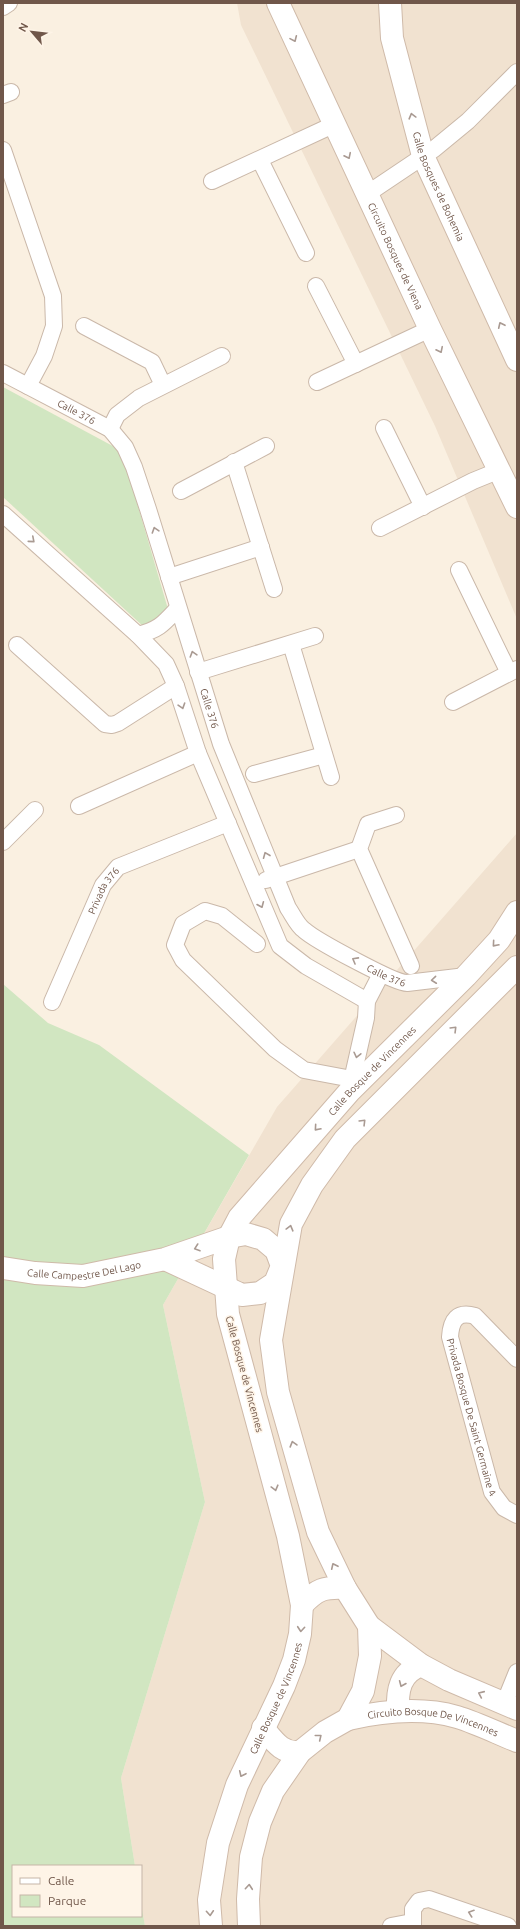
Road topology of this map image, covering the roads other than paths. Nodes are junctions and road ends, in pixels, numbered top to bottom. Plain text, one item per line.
1 (9, 3) edge
2 (278, 3) edge
3 (390, 3) edge
4 (3, 7) edge
5 (517, 72) edge
6 (333, 125) junction
7 (3, 150) edge
8 (423, 156) junction
9 (260, 160) junction
10 (212, 180) dead end
11 (367, 194) junction
12 (306, 253) dead end
13 (316, 286) dead end
14 (84, 326) dead end
15 (430, 329) junction
16 (222, 356) dead end
17 (517, 360) edge
18 (356, 364) junction
19 (3, 373) edge
20 (317, 382) dead end
21 (163, 385) junction
22 (28, 386) junction
23 (384, 428) dead end
24 (110, 429) junction
25 (266, 446) dead end
26 (234, 462) junction
27 (500, 470) junction
28 (180, 491) dead end
29 (517, 506) edge
30 (423, 507) junction
31 (3, 514) edge
32 (380, 528) dead end
33 (261, 547) junction
34 (459, 570) dead end
35 (170, 577) junction
36 (274, 589) dead end
37 (178, 608) junction
38 (138, 635) junction
39 (315, 636) dead end
40 (291, 644) junction
41 (17, 645) dead end
42 (513, 671) edge
43 (198, 672) junction
44 (176, 686) junction
45 (453, 702) dead end
46 (198, 753) junction
47 (324, 755) junction
48 (254, 774) dead end
49 (331, 777) dead end
50 (79, 806) dead end
51 (35, 810) dead end
52 (396, 815) dead end
53 (228, 823) junction
54 (3, 842) edge
55 (359, 849) junction
56 (274, 877) junction
57 (253, 885) junction
58 (517, 912) edge
59 (257, 944) dead end
60 (411, 966) dead end
61 (517, 967) edge
62 (381, 974) junction
63 (466, 976) junction
64 (368, 1001) junction
65 (52, 1002) dead end
66 (350, 1086) junction
67 (229, 1237) junction
68 (165, 1259) junction
69 (282, 1266) junction
70 (3, 1268) edge
71 (226, 1287) junction
72 (517, 1359) edge
73 (517, 1515) edge
74 (345, 1588) junction
75 (302, 1604) junction
76 (369, 1626) junction
77 (421, 1664) junction
78 (517, 1672) edge
79 (510, 1706) edge
80 (398, 1711) junction
81 (348, 1719) junction
82 (263, 1728) junction
83 (517, 1741) edge
84 (300, 1752) junction
85 (413, 1924) edge
86 (211, 1926) edge
87 (249, 1926) edge
88 (391, 1926) edge
89 (508, 1926) edge

1 - 4 street
2 -> 6 main road, Circuito Bosques de Viena
8 -> 3 main road, Calle Bosques de Bohemia
5 - 8 street
6 - 9 street
6 -> 11 main road, Circuito Bosques de Viena
7 - 22 street
8 - 11 street
17 -> 8 main road, Calle Bosques de Bohemia
9 - 10 street
9 - 12 street
11 - 15 main road, Circuito Bosques de Viena
13 - 18 street
14 - 21 street
15 - 18 street
15 -> 27 main road, Circuito Bosques de Viena
16 - 21 street
18 - 20 street
19 - 22 street, Calle 376
21 - 24 street
22 - 24 street, Calle 376
23 - 30 street
35 -> 24 street, Calle 376
25 - 26 street
26 - 28 street
26 - 33 street
27 - 29 main road, Circuito Bosques de Viena
27 - 30 street
30 - 32 street
31 -> 38 street
33 - 35 street
33 - 36 street
34 - 42 street
35 - 37 street, Calle 376
37 - 38 street
43 -> 37 street, Calle 376
38 - 44 street
39 - 40 street
40 - 43 street
40 - 47 street
41 - 44 street
42 - 45 street
56 -> 43 street, Calle 376
44 -> 46 street
46 - 50 street
46 - 53 street
47 - 48 street
47 - 49 street
51 - 54 street
52 - 55 street
53 - 57 street
53 - 65 street, Privada 376
55 - 56 street
55 - 60 street
56 - 57 street
62 -> 56 street, Calle 376
57 -> 64 street
58 -> 63 main road, Calle Bosque de Vincennes
59 - 66 street
69 -> 61 main road
63 -> 62 street, Calle 376
62 - 64 street
63 - 66 main road, Calle Bosque de Vincennes
64 -> 66 street
66 -> 67 main road, Calle Bosque de Vincennes
67 -> 68 main road, Calle Campestre Del Lago
67 - 69 main road, Calle Campestre Del Lago
67 - 71 main road, Calle Bosque de Vincennes
68 - 70 main road, Calle Campestre Del Lago
68 - 71 main road
69 - 71 main road
74 -> 69 main road
71 -> 75 main road, Calle Bosque de Vincennes
72 - 73 street, Privada Bosque De Saint Germaine 4
74 - 75 main road
74 - 76 main road
75 -> 82 main road, Calle Bosque de Vincennes
76 - 77 main road
76 - 81 main road
79 -> 77 main road
77 -> 80 main road
78 - 79 street
80 - 81 main road, Circuito Bosque De Vincennes
80 - 83 main road, Circuito Bosque De Vincennes
84 -> 81 main road
82 - 84 main road
82 -> 86 main road, Calle Bosque de Vincennes
87 -> 84 main road
85 - 88 street
89 -> 85 street

